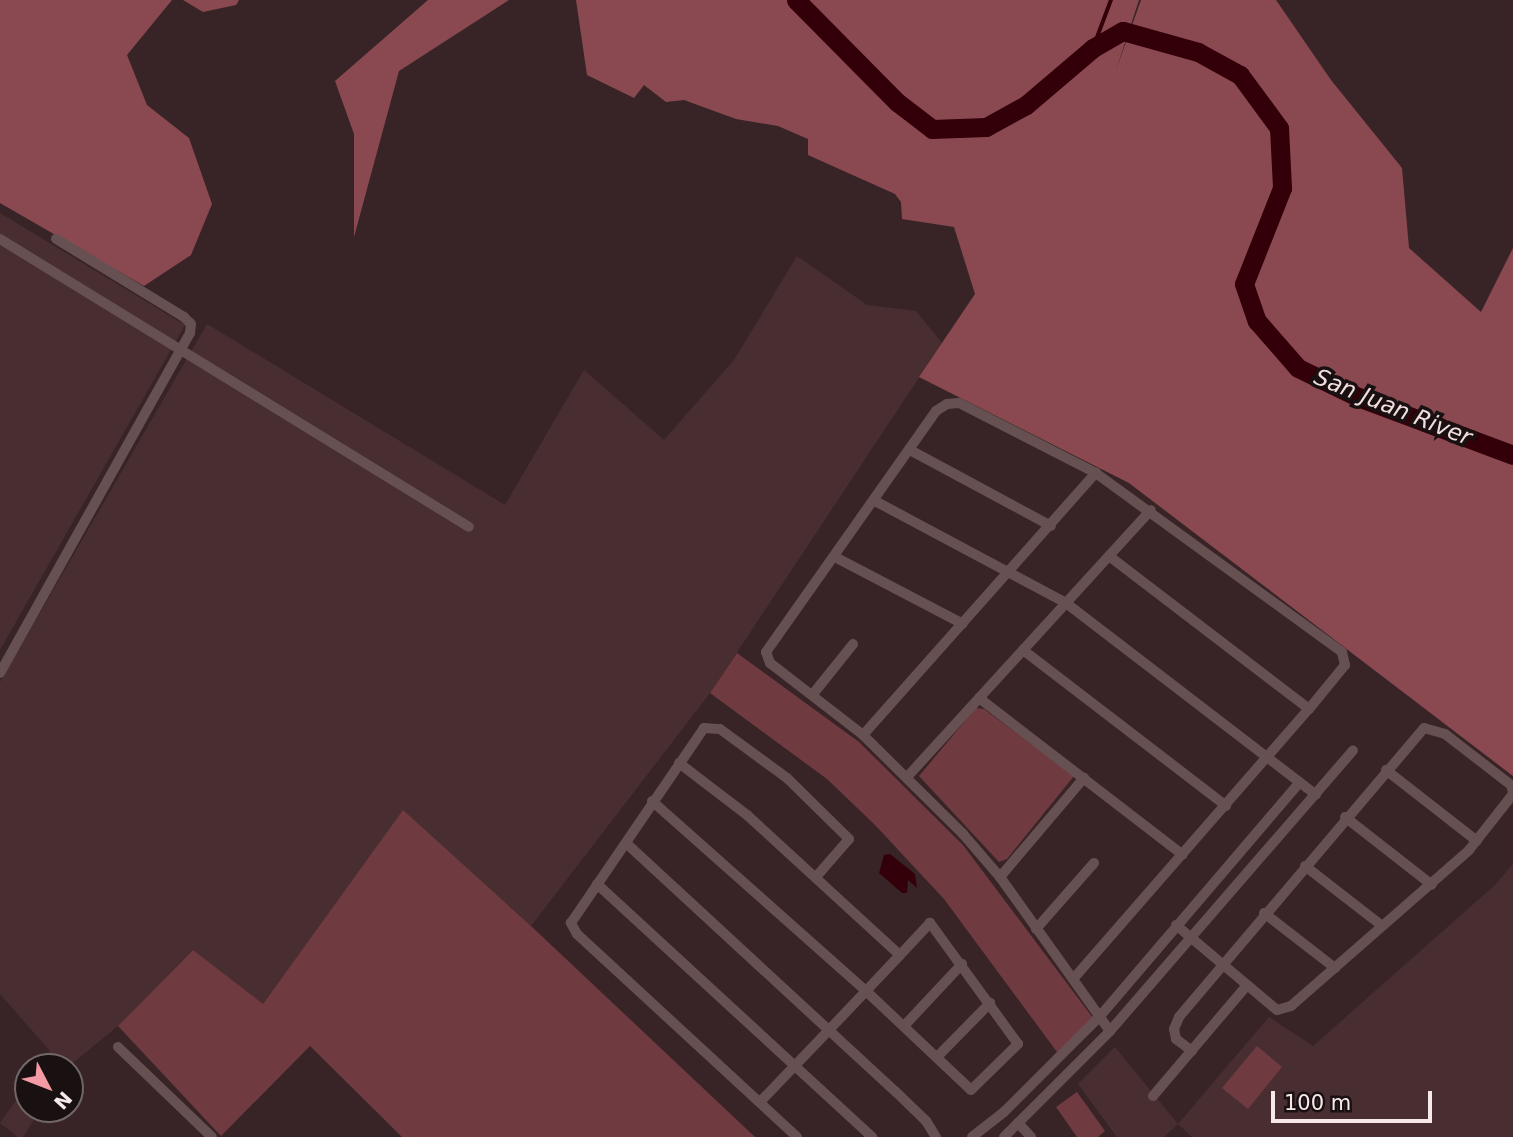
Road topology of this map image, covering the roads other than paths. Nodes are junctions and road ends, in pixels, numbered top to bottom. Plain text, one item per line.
1 (0, 239) edge
2 (56, 239) dead end
3 (181, 347) junction
4 (911, 450) junction
5 (1096, 473) junction
6 (875, 501) junction
7 (1151, 510) junction
8 (1051, 526) junction
9 (469, 527) dead end
10 (1109, 556) junction
11 (835, 557) junction
12 (1008, 574) junction
13 (1066, 603) junction
14 (963, 624) junction
15 (853, 644) dead end
16 (1023, 650) junction
17 (0, 673) edge
18 (813, 695) junction
19 (979, 698) junction
20 (1309, 709) junction
21 (863, 735) junction
22 (1353, 750) dead end
23 (1269, 756) junction
24 (679, 763) junction
25 (1386, 770) junction
26 (908, 776) junction
27 (1084, 778) junction
28 (1300, 782) junction
29 (1513, 793) edge
30 (1315, 795) junction
31 (652, 802) junction
32 (1226, 806) junction
33 (1345, 817) junction
34 (1477, 841) junction
35 (626, 843) junction
36 (1183, 855) junction
37 (1094, 863) dead end
38 (1305, 866) junction
39 (816, 877) junction
40 (1000, 877) junction
41 (597, 884) junction
42 (1432, 885) junction
43 (1264, 913) junction
44 (1177, 925) junction
45 (1381, 925) junction
46 (1036, 929) junction
47 (1192, 938) junction
48 (900, 954) junction
49 (962, 964) junction
50 (1223, 964) junction
51 (1335, 968) junction
52 (1074, 978) junction
53 (1247, 985) junction
54 (866, 991) junction
55 (990, 1003) junction
56 (1101, 1015) junction
57 (904, 1026) junction
58 (829, 1030) junction
59 (1110, 1031) junction
60 (118, 1047) dead end
61 (1192, 1051) junction
62 (937, 1057) junction
63 (794, 1065) junction
64 (1153, 1096) dead end
65 (760, 1102) junction
66 (1018, 1123) junction
67 (212, 1137) edge
68 (797, 1137) edge
69 (872, 1137) edge
70 (936, 1137) edge
71 (972, 1137) edge
72 (1004, 1137) edge
73 (1031, 1137) edge

1 - 3 street
2 - 3 street
3 - 9 street
3 - 17 street
4 - 5 street
4 - 6 street
4 - 8 street
5 - 7 street
5 - 8 street
6 - 11 street
6 - 12 street
7 - 10 street
7 - 20 street
8 - 12 street
10 - 13 street
10 - 20 street
11 - 14 street
11 - 18 street
12 - 13 street
12 - 14 street
13 - 16 street
13 - 23 street
14 - 21 street
15 - 18 street
16 - 19 street
16 - 32 street
18 - 21 street
19 - 26 street
19 - 27 street
20 - 23 street
21 - 26 street
22 - 30 street
23 - 28 street
23 - 32 street
24 - 31 street
24 - 39 street
24 - 39 street
25 - 29 street
25 - 33 street
25 - 34 street
26 - 40 street
27 - 36 street
27 - 40 street
28 - 30 street
28 - 44 street
29 - 34 street
30 - 47 street
31 - 35 street
31 - 54 street
32 - 36 street
33 - 38 street
33 - 42 street
34 - 42 street
35 - 41 street
35 - 58 street
36 - 52 street
37 - 46 street
38 - 43 street
38 - 45 street
39 - 48 street
40 - 46 street
41 - 63 street
41 - 65 street
42 - 45 street
43 - 50 street
43 - 51 street
44 - 47 street
44 - 56 street
45 - 51 street
46 - 52 street
47 - 50 street
47 - 59 street
48 - 49 street
48 - 54 street
49 - 55 street
49 - 57 street
50 - 53 street
50 - 61 street
51 - 53 street
52 - 56 street
53 - 61 street
54 - 57 street
54 - 58 street
55 - 62 street
55 - 62 street
56 - 59 street
56 - 71 street
57 - 62 street
58 - 63 street
58 - 70 street
59 - 66 street
60 - 67 street
61 - 64 street
63 - 65 street
63 - 69 street
65 - 68 street
66 - 72 street
66 - 73 street

